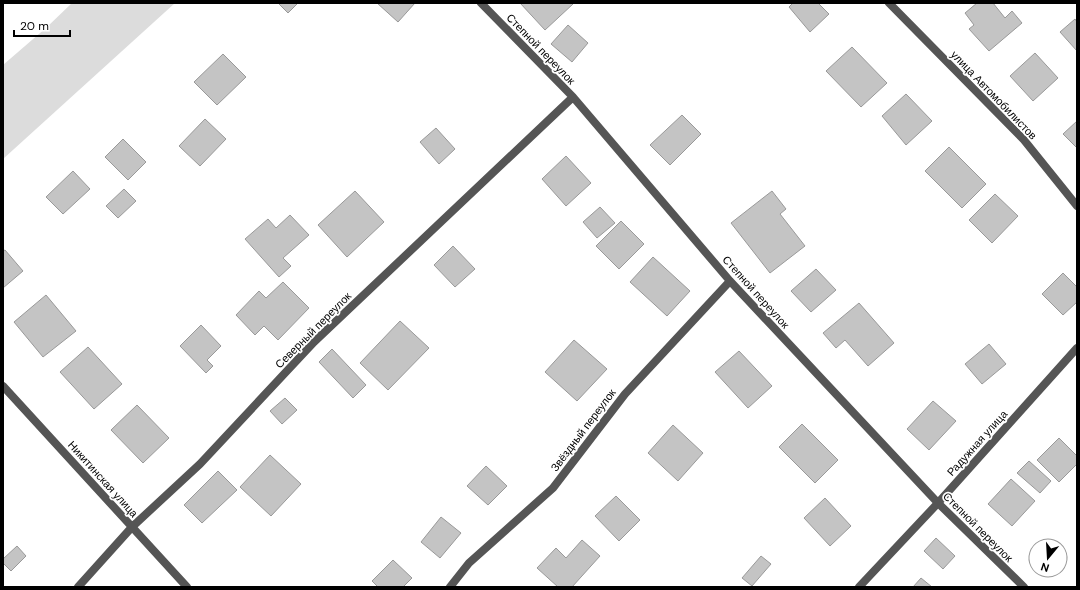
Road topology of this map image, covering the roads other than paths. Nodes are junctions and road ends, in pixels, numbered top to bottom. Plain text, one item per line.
1 (481, 3) edge
2 (889, 3) edge
3 (573, 97) junction
4 (1077, 206) edge
5 (730, 281) junction
6 (1077, 348) edge
7 (3, 386) edge
8 (938, 503) junction
9 (132, 527) junction
10 (78, 587) edge
11 (187, 587) edge
12 (450, 587) edge
13 (859, 587) edge
14 (1024, 587) edge

1 - 3 street, Степной переулок
2 - 4 street, улица Автомобилистов
3 - 5 street, Степной переулок
3 - 9 street, Северный переулок
5 - 8 street, Степной переулок
5 - 12 street, Звёздный переулок
6 - 8 street, Радужная улица
7 - 9 street, Никитинская улица
8 - 13 street, Радужная улица
8 - 14 street, Степной переулок
9 - 10 street, Северный переулок
9 - 11 street, Никитинская улица

